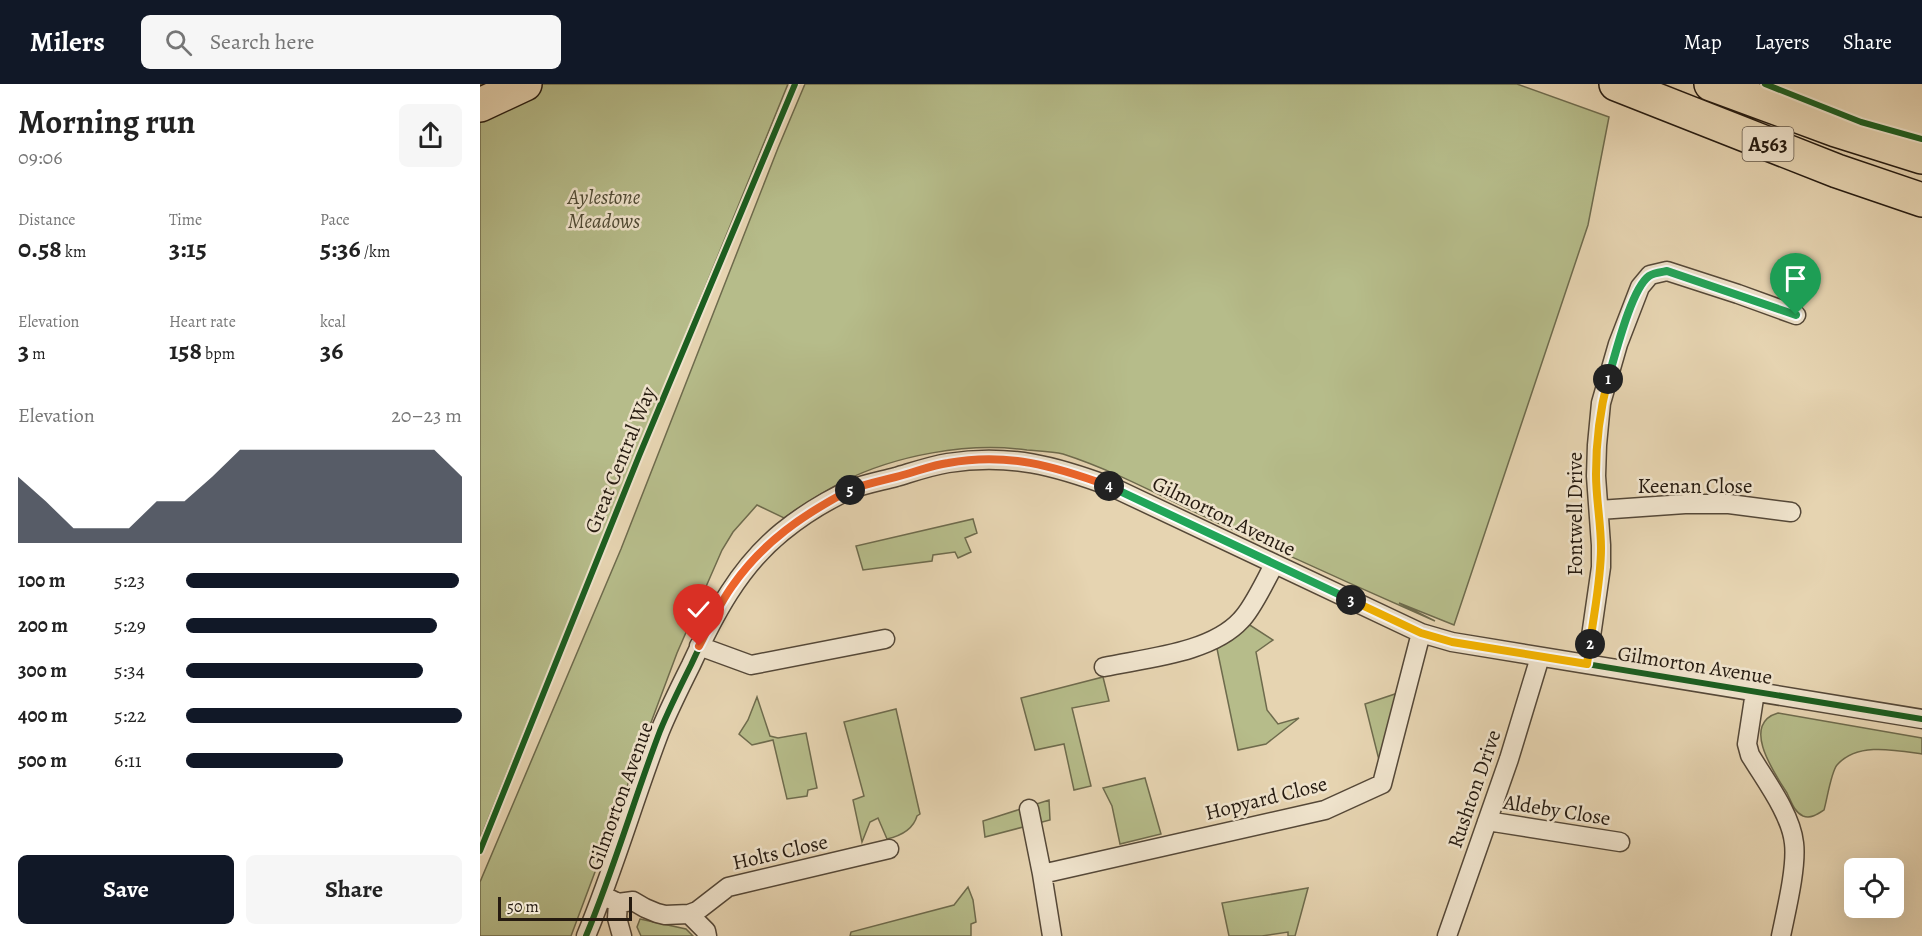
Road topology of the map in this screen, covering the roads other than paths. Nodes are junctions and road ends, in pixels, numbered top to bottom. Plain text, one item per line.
1 (525, 84) edge
2 (1616, 84) edge
3 (1710, 84) edge
4 (480, 105) edge
5 (1922, 157) edge
6 (1922, 200) edge
7 (1796, 315) dead end
8 (1599, 510) junction
9 (1791, 512) dead end
10 (1274, 565) junction
11 (1421, 633) junction
12 (885, 639) dead end
13 (699, 646) junction
14 (1540, 657) junction
15 (1587, 664) junction
16 (1104, 667) dead end
17 (1755, 692) junction
18 (1922, 720) edge
19 (1029, 809) dead end
20 (1487, 821) junction
21 (1620, 842) dead end
22 (889, 849) dead end
23 (1042, 874) junction
24 (610, 899) junction
25 (689, 914) junction
26 (586, 936) edge
27 (622, 936) edge
28 (707, 936) edge
29 (1052, 936) edge
30 (1448, 936) edge
31 (1781, 936) edge

1 - 4 highway
2 - 6 highway, A563
3 - 5 highway, A563
7 - 8 street, Fontwell Drive
8 - 9 street, Keenan Close
8 - 15 street, Fontwell Drive
10 - 11 street, Gilmorton Avenue
10 - 13 street, Gilmorton Avenue
10 - 16 street
11 - 14 street, Gilmorton Avenue
11 - 23 street, Hopyard Close
12 - 13 street
13 - 24 street, Gilmorton Avenue
14 - 15 street, Gilmorton Avenue
14 - 20 street, Rushton Drive
15 - 17 street, Gilmorton Avenue
17 - 18 street, Gilmorton Avenue
17 - 31 street
19 - 23 street
20 - 21 street, Aldeby Close
20 - 30 street, Rushton Drive
22 - 25 street, Holts Close
23 - 29 street
24 - 25 street
24 - 26 street, Gilmorton Avenue
24 - 27 street
25 - 28 street

